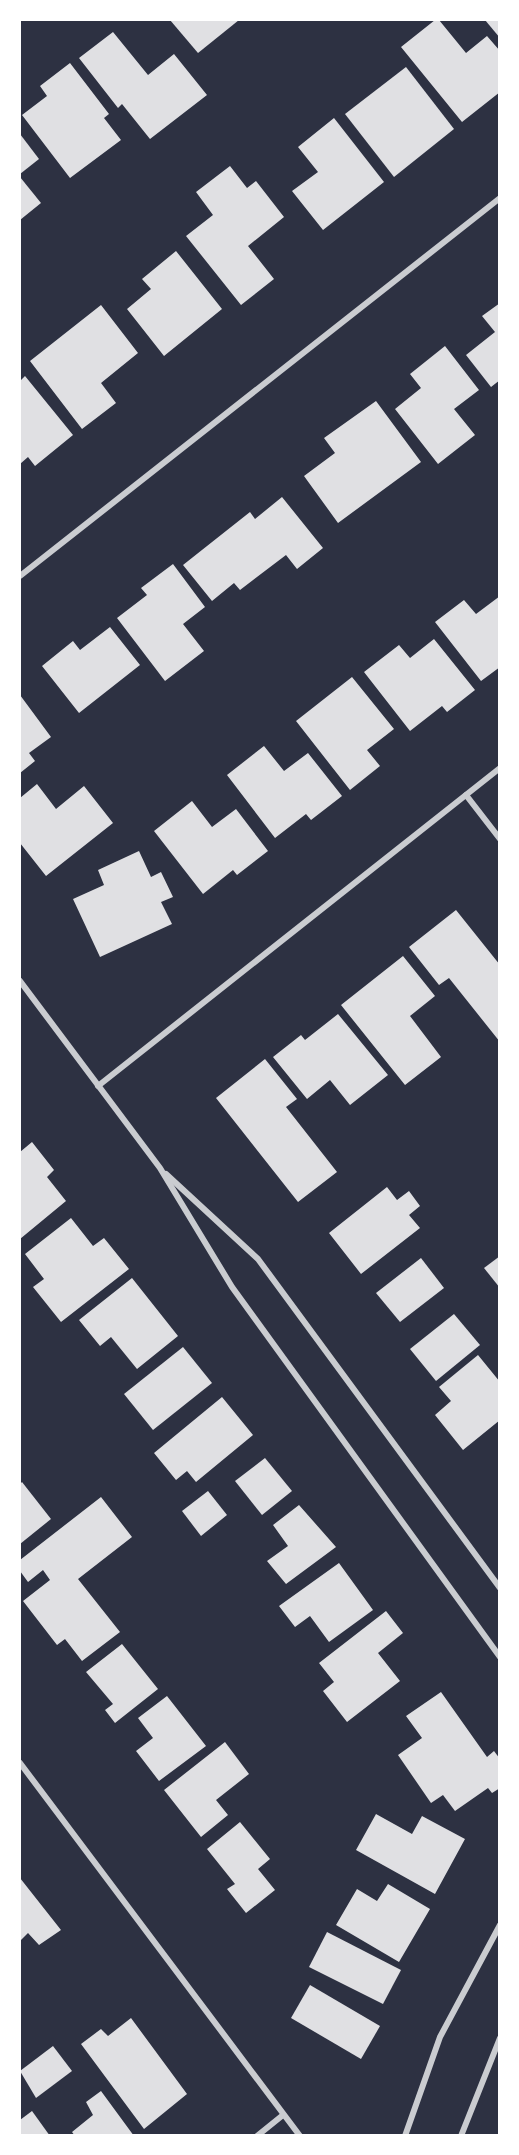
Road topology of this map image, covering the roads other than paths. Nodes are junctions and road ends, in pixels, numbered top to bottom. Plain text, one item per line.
1 (500, 198) edge
2 (20, 576) edge
3 (500, 768) edge
4 (466, 795) junction
5 (500, 839) edge
6 (20, 981) edge
7 (98, 1086) junction
8 (160, 1168) junction
9 (500, 1588) edge
10 (500, 1657) edge
11 (20, 1763) edge
12 (500, 1925) edge
13 (500, 2038) edge
14 (283, 2115) junction
15 (257, 2136) edge
16 (300, 2136) edge
17 (405, 2136) edge
18 (461, 2136) edge

1 - 2 street
3 - 4 street
4 - 5 street
4 - 7 street
6 - 7 street
7 - 8 street
8 - 9 street
8 - 10 street
11 - 14 street
12 - 17 street
13 - 18 street
14 - 15 street
14 - 16 street

